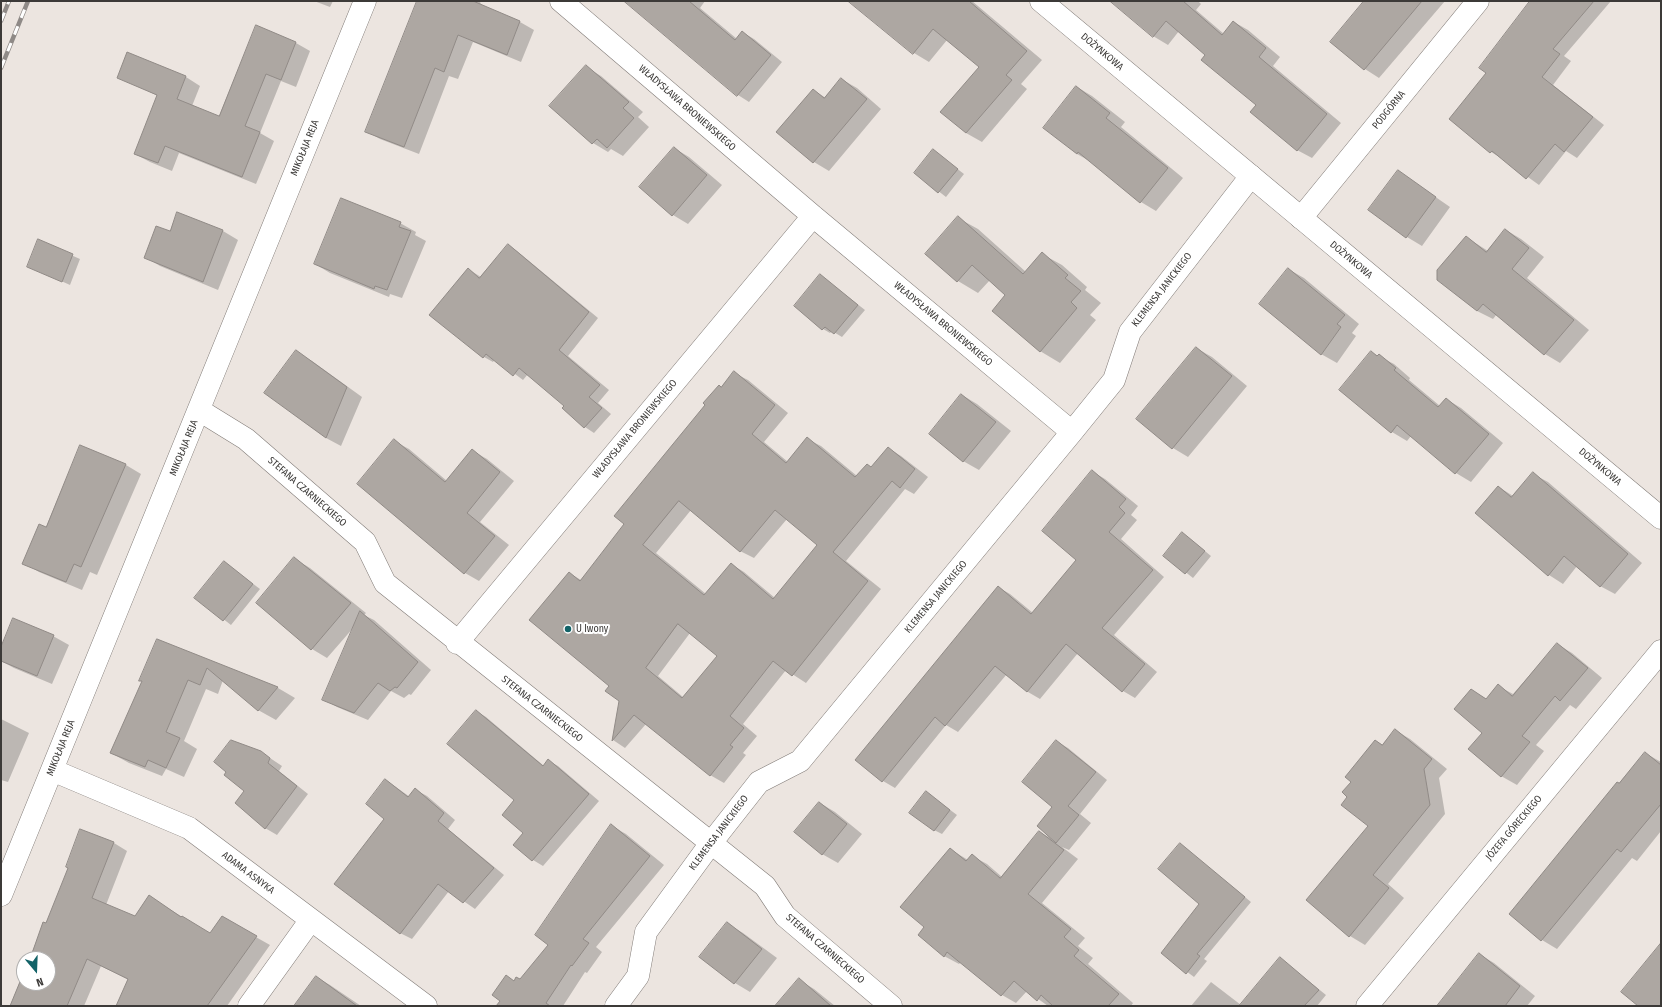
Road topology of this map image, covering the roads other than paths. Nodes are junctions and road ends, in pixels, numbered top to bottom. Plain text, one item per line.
1 (364, 1) edge
2 (561, 1) edge
3 (1041, 1) edge
4 (1478, 1) edge
5 (1251, 176) junction
6 (813, 216) junction
7 (1301, 218) junction
8 (199, 410) junction
9 (1072, 432) junction
10 (1661, 518) edge
11 (458, 642) junction
12 (1661, 650) edge
13 (52, 770) junction
14 (711, 843) junction
15 (1, 895) edge
16 (310, 921) junction
17 (249, 1006) edge
18 (426, 1006) edge
19 (616, 1006) edge
20 (891, 1006) edge
21 (1367, 1006) edge

1 - 8 street, MIKOŁAJA REJA
2 - 6 street, WŁADYSŁAWA BRONIEWSKIEGO
3 - 5 street, DOŻYNKOWA
4 - 7 street, PODGÓRNA
5 - 7 street, DOŻYNKOWA
5 - 9 street, KLEMENSA JANICKIEGO
6 - 9 street, WŁADYSŁAWA BRONIEWSKIEGO
6 - 11 street, WŁADYSŁAWA BRONIEWSKIEGO
7 - 10 street, DOŻYNKOWA
8 - 11 street, STEFANA CZARNIECKIEGO
8 - 13 street, MIKOŁAJA REJA
9 - 14 street, KLEMENSA JANICKIEGO
11 - 14 street, STEFANA CZARNIECKIEGO
12 - 21 street, JÓZEFA GÓRECKIEGO
13 - 15 street, MIKOŁAJA REJA
13 - 16 street, ADAMA ASNYKA
14 - 19 street, KLEMENSA JANICKIEGO
14 - 20 street, STEFANA CZARNIECKIEGO
16 - 17 street
16 - 18 street, ADAMA ASNYKA

